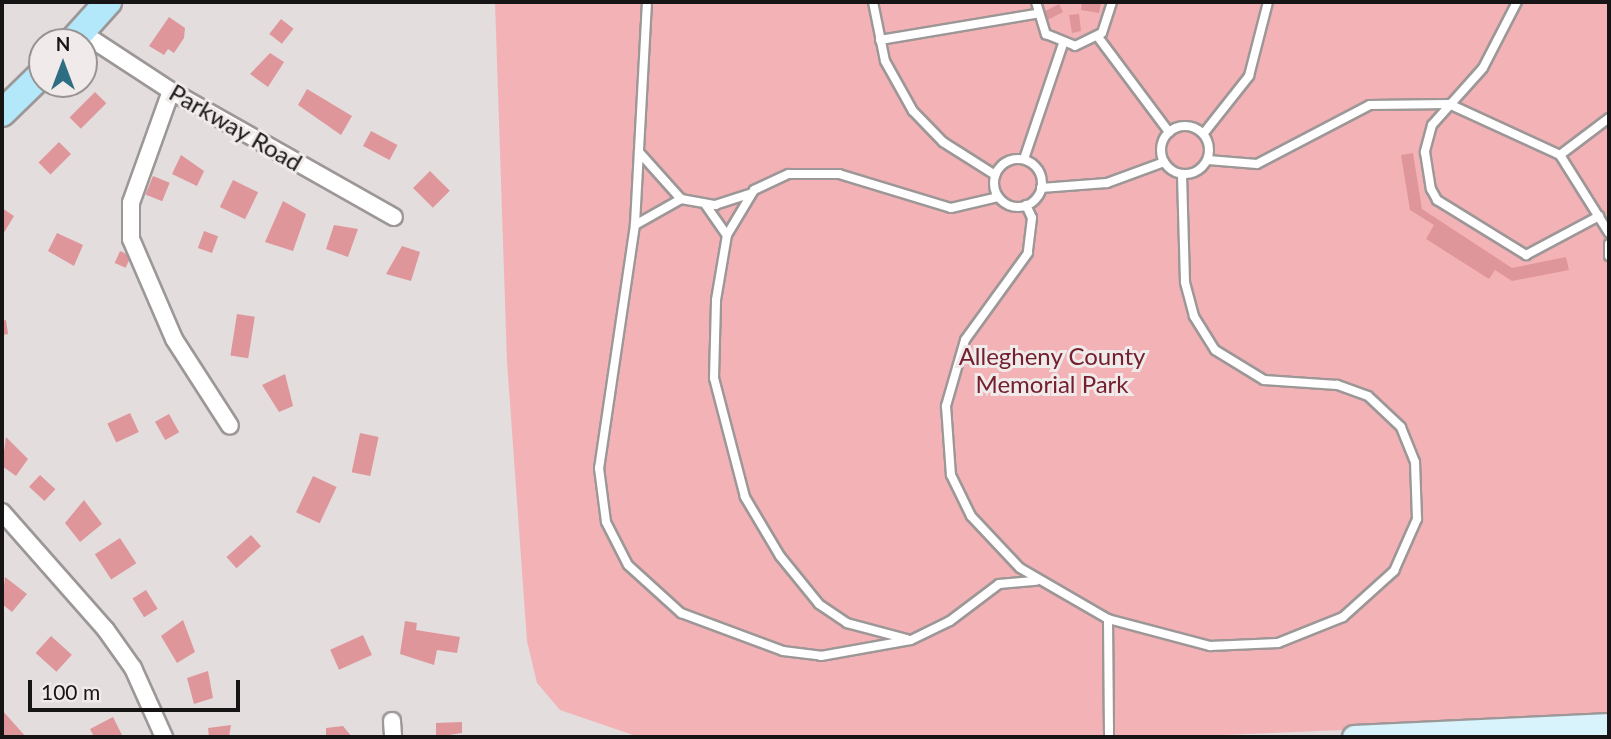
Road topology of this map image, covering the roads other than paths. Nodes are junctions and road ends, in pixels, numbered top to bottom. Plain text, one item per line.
1 (108, 2) edge
2 (647, 2) edge
3 (873, 2) edge
4 (1036, 2) edge
5 (1112, 2) edge
6 (1268, 2) edge
7 (1517, 2) edge
8 (1036, 14) junction
9 (85, 28) edge
10 (1098, 37) junction
11 (880, 40) junction
12 (1063, 44) junction
13 (98, 49) edge
14 (28, 88) edge
15 (171, 91) junction
16 (1449, 104) junction
17 (2, 113) edge
18 (1609, 118) edge
19 (1169, 132) junction
20 (1204, 133) junction
21 (639, 151) junction
22 (1560, 155) junction
23 (1024, 159) junction
24 (1208, 160) junction
25 (1164, 162) junction
26 (1182, 174) junction
27 (995, 175) junction
28 (1041, 188) junction
29 (754, 190) junction
30 (998, 197) junction
31 (681, 199) junction
32 (705, 204) junction
33 (1026, 205) junction
34 (394, 216) dead end
35 (1600, 216) junction
36 (635, 225) junction
37 (1609, 233) edge
38 (727, 235) junction
39 (1609, 244) edge
40 (1609, 256) edge
41 (230, 426) dead end
42 (2, 512) edge
43 (1040, 582) junction
44 (1108, 619) junction
45 (911, 640) junction
46 (1609, 725) edge
47 (1109, 735) dead end
48 (1415, 736) edge
49 (164, 737) edge
50 (1354, 737) edge

1 - 9 main road
2 - 21 lane
3 - 11 lane
4 - 8 lane
5 - 10 lane
6 - 20 lane
7 - 16 lane
8 - 11 lane
8 - 12 lane
10 - 12 lane
10 - 19 lane
11 - 27 lane
12 - 23 lane
13 - 15 street, Parkway Road
14 - 17 main road
15 - 34 street, Parkway Road
15 - 41 street
16 - 22 lane
16 - 24 lane
16 - 35 lane
18 - 22 lane
19 - 20 lane
19 - 25 lane
20 - 24 lane
21 - 31 lane
21 - 36 lane
22 - 35 lane
23 - 27 lane
23 - 28 lane
24 - 26 lane
25 - 26 lane
25 - 28 lane
26 - 44 lane
27 - 30 lane
28 - 33 lane
29 - 30 lane
29 - 32 lane
29 - 38 lane
30 - 33 lane
31 - 32 lane
31 - 36 lane
32 - 38 lane
33 - 43 lane
35 - 37 lane
36 - 45 lane
38 - 45 lane
39 - 40 lane
42 - 49 street
43 - 44 lane
43 - 45 lane
44 - 47 lane
46 - 48 street
48 - 50 street

